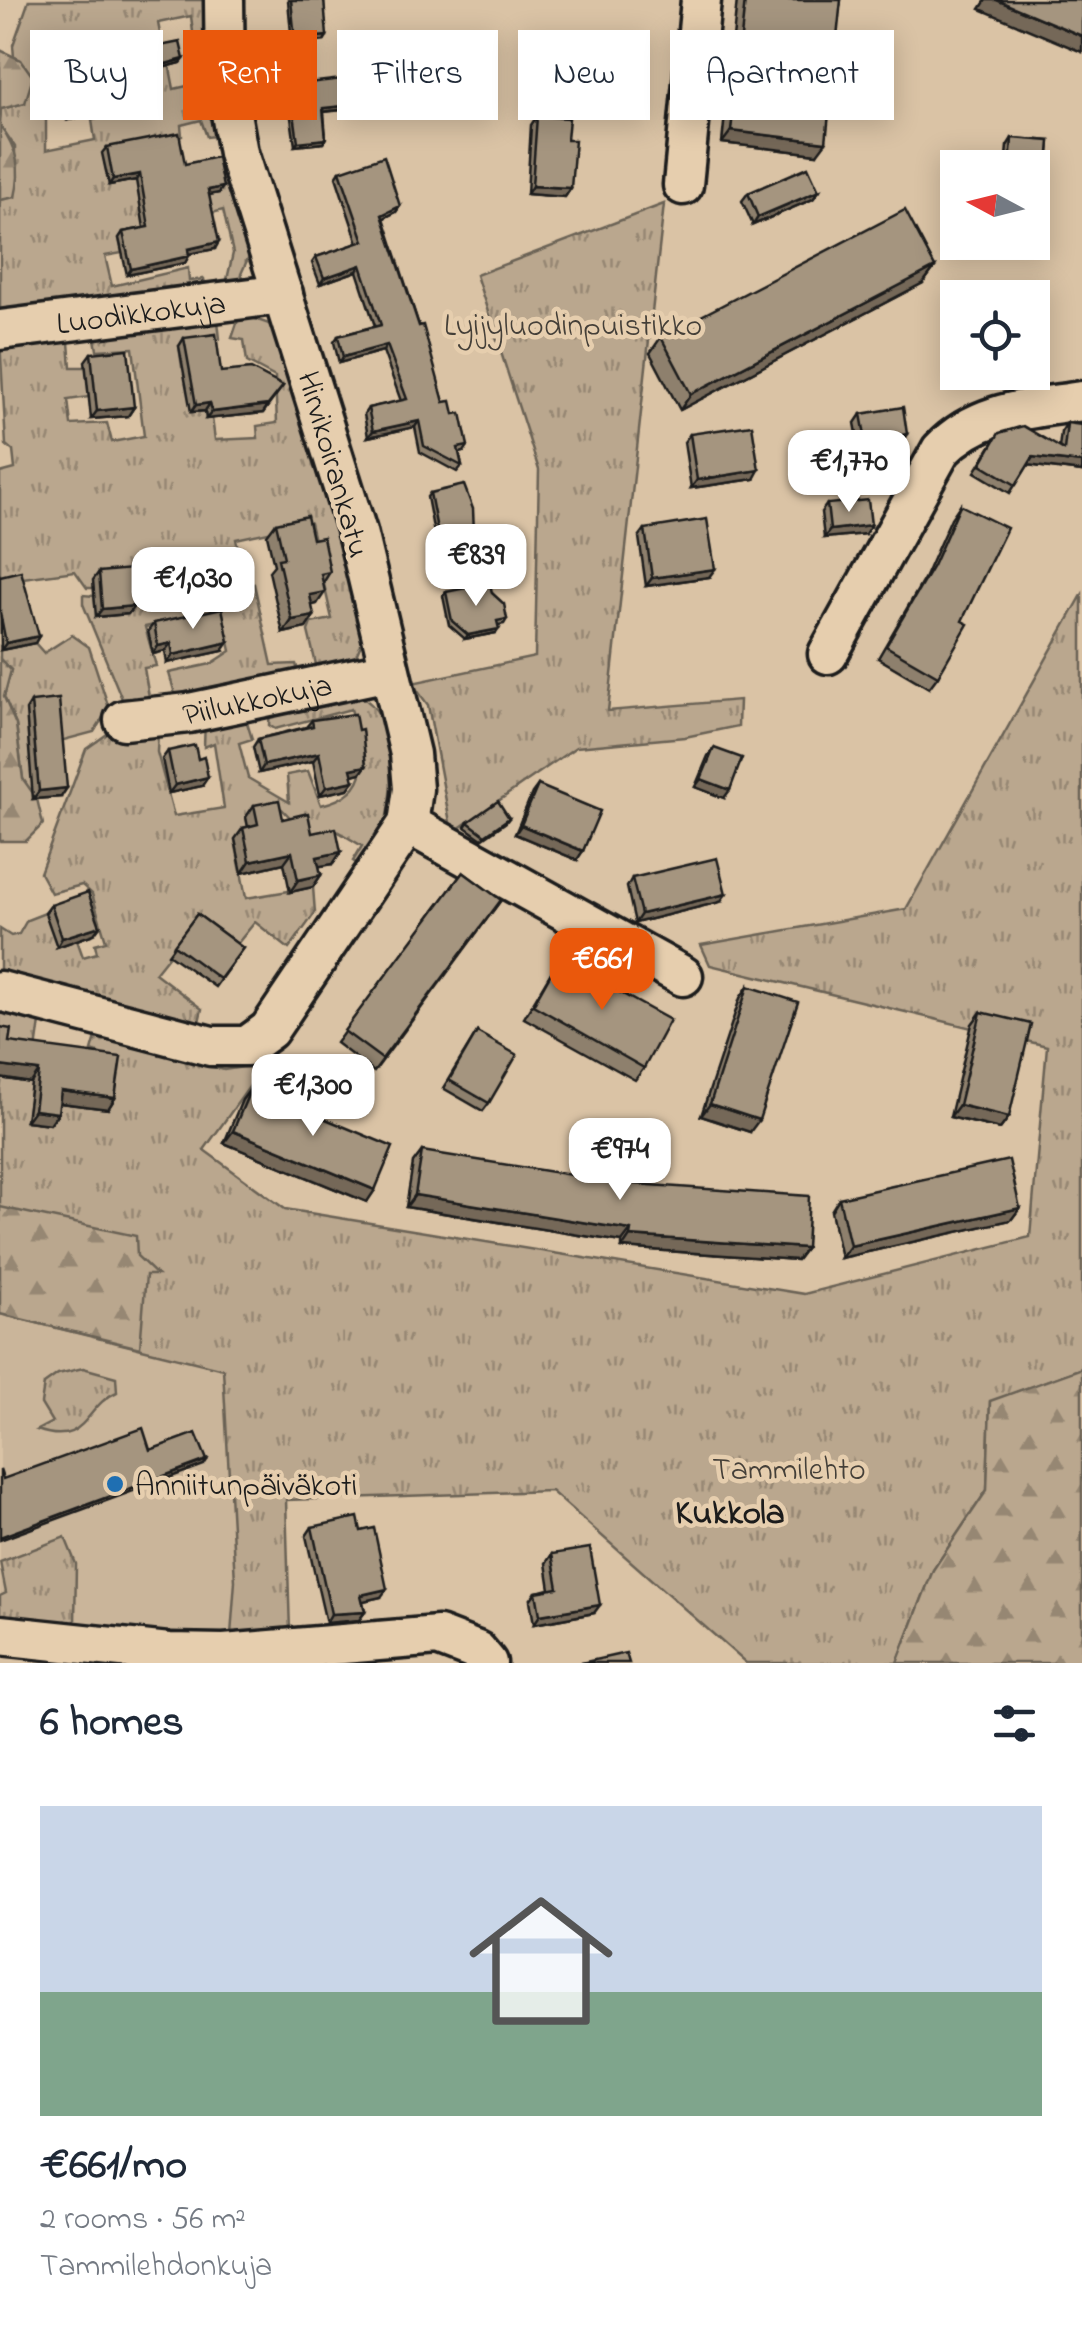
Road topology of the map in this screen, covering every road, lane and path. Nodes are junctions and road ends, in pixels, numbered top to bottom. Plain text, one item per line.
1 (224, 0) edge
2 (701, 0) edge
3 (684, 184) dead end
4 (282, 294) junction
5 (0, 330) edge
6 (1082, 401) edge
7 (828, 654) dead end
8 (389, 672) junction
9 (124, 720) dead end
10 (408, 824) junction
11 (683, 976) dead end
12 (0, 991) edge
13 (0, 1635) edge
14 (487, 1663) edge

1 - 4 street, Hirvikoirankatu
2 - 3 street
4 - 5 street, Luodikkokuja
4 - 8 street, Hirvikoirankatu
6 - 7 street
8 - 9 street, Piilukkokuja
8 - 10 street, Hirvikoirankatu
10 - 11 street
10 - 12 street, Hirvikoirankatu
13 - 14 street

